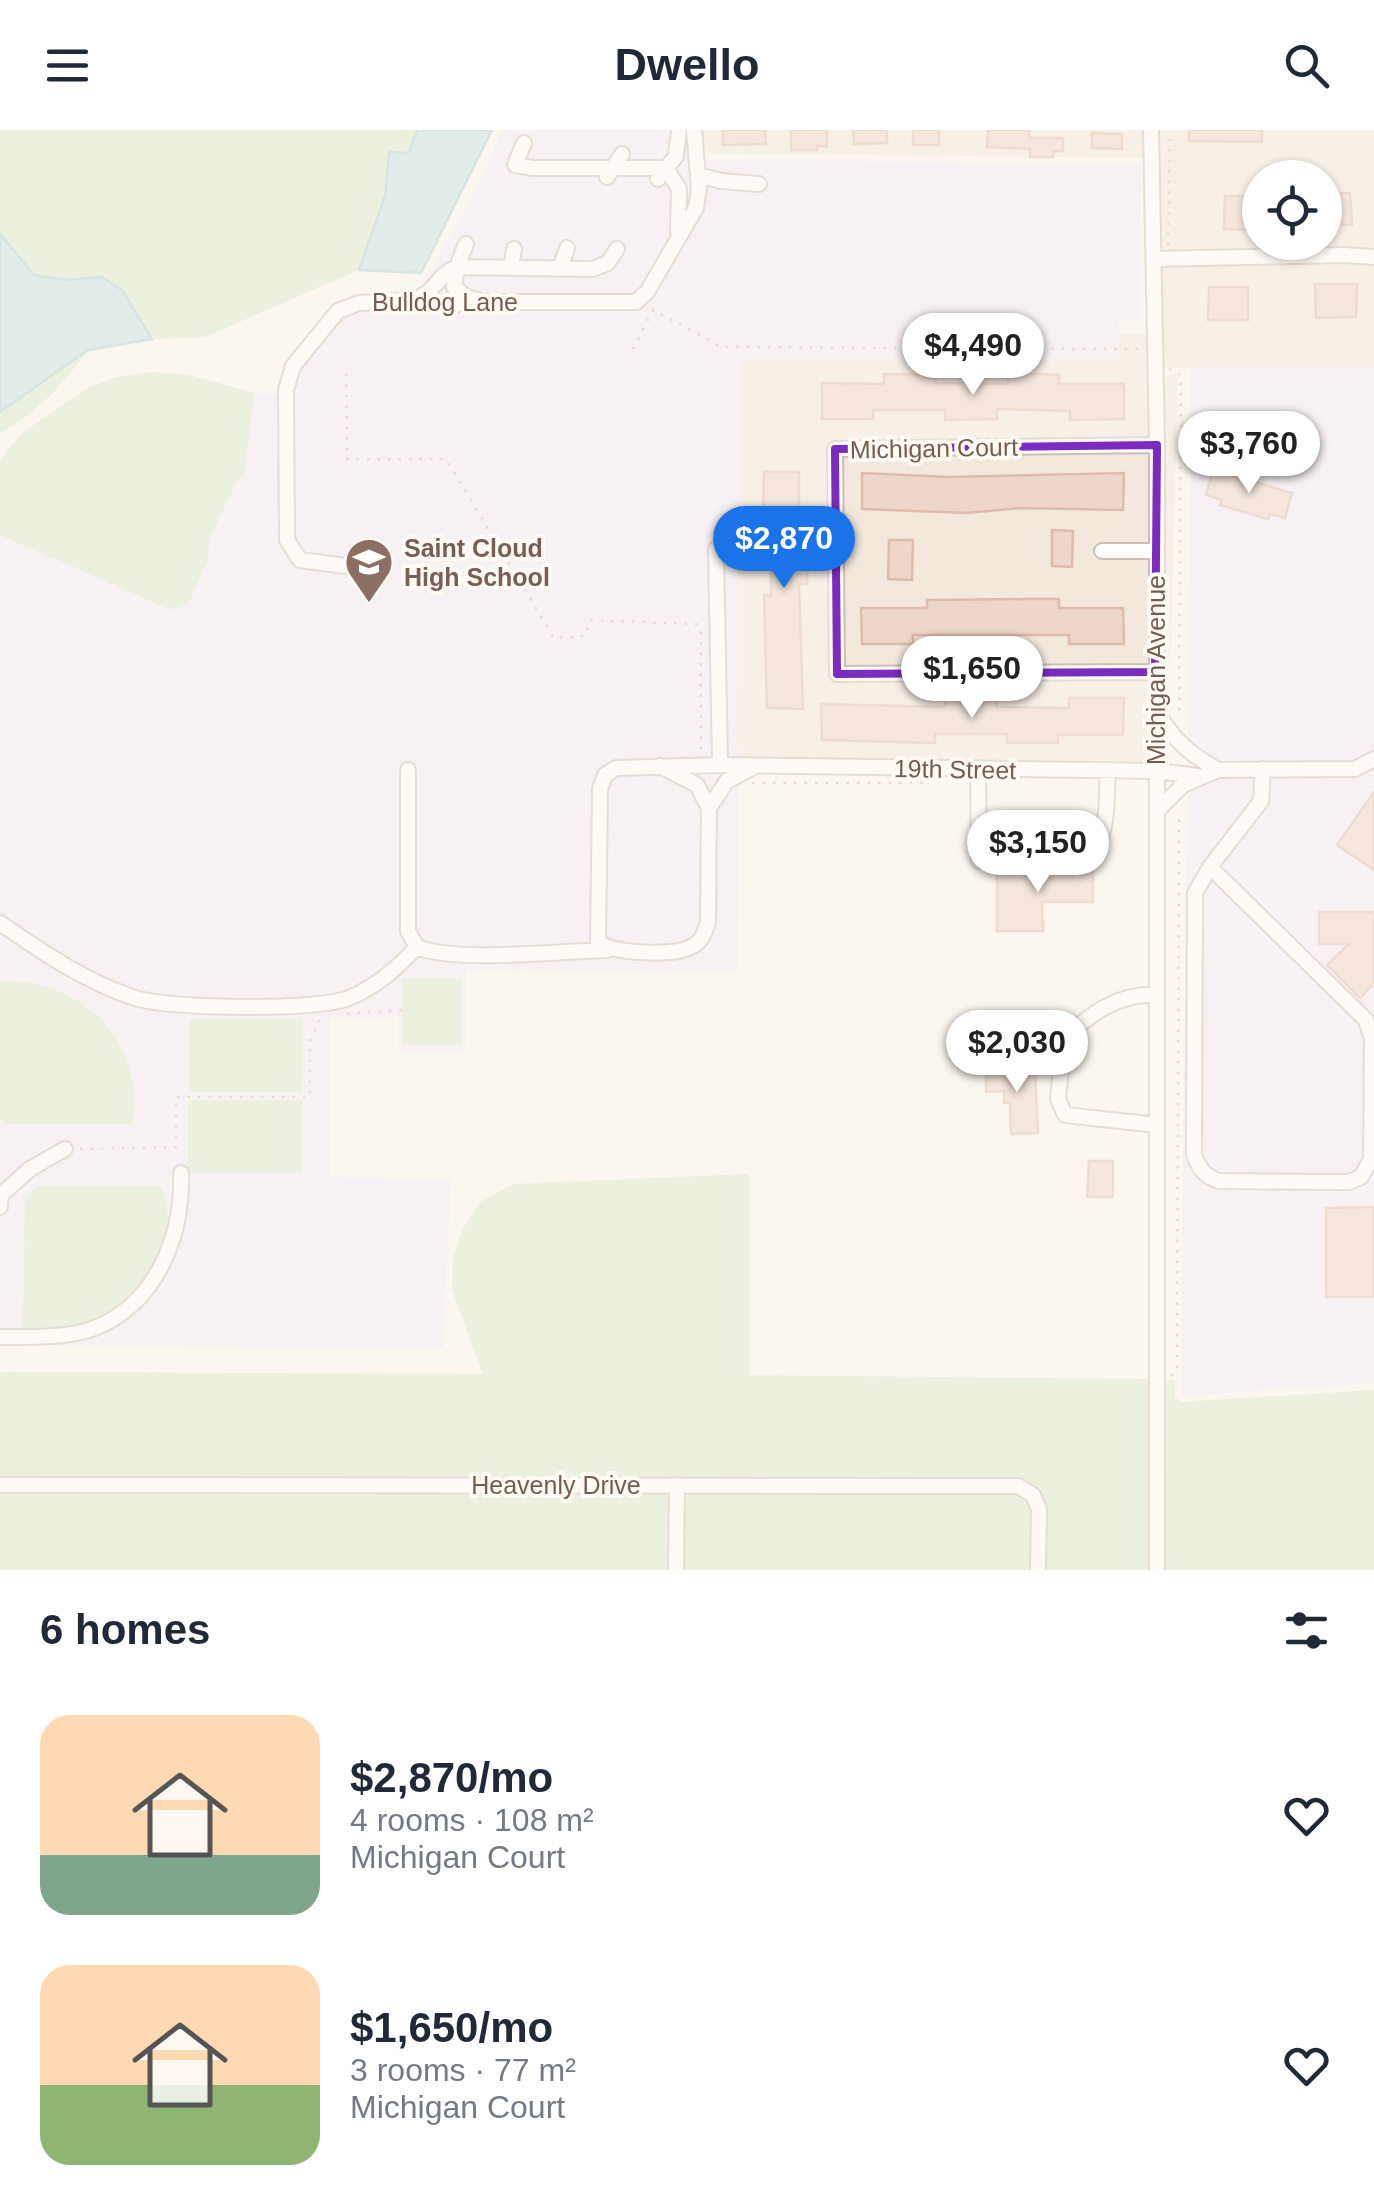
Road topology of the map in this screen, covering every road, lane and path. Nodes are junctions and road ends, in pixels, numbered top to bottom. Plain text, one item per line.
1 (679, 130) edge
2 (694, 130) edge
3 (1150, 130) edge
4 (524, 143) dead end
5 (662, 173) junction
6 (698, 176) junction
7 (759, 184) dead end
8 (678, 240) junction
9 (466, 244) dead end
10 (567, 248) dead end
11 (514, 249) dead end
12 (616, 249) dead end
13 (1374, 257) edge
14 (1153, 259) junction
15 (457, 266) junction
16 (510, 268) junction
17 (560, 268) junction
18 (402, 301) junction
19 (486, 302) junction
20 (633, 349) dead end
21 (1148, 349) dead end
22 (346, 374) dead end
23 (1181, 375) dead end
24 (1156, 446) junction
25 (716, 549) dead end
26 (1156, 551) junction
27 (1102, 552) dead end
28 (361, 568) dead end
29 (1155, 672) junction
30 (1156, 709) junction
31 (1179, 744) junction
32 (1374, 759) edge
33 (700, 765) junction
34 (720, 765) junction
35 (660, 766) junction
36 (752, 767) junction
37 (1264, 769) junction
38 (408, 770) dead end
39 (978, 770) junction
40 (1108, 770) junction
41 (1218, 770) junction
42 (1157, 771) junction
43 (1198, 776) junction
44 (726, 781) junction
45 (929, 783) dead end
46 (1179, 789) junction
47 (709, 808) junction
48 (1156, 811) junction
49 (1210, 867) junction
50 (0, 924) edge
51 (417, 948) junction
52 (608, 950) junction
53 (1157, 995) junction
54 (402, 1010) dead end
55 (323, 1014) dead end
56 (342, 1014) dead end
57 (1157, 1125) junction
58 (65, 1149) joint
59 (181, 1174) dead end
60 (0, 1207) edge
61 (0, 1338) edge
62 (1166, 1380) dead end
63 (0, 1485) edge
64 (676, 1485) junction
65 (676, 1570) edge
66 (1038, 1570) edge
67 (1157, 1570) edge

1 - 5 street
2 - 6 street, Bulldog Lane
3 - 14 street, Michigan Avenue
4 - 5 street
5 - 8 street
6 - 7 street
6 - 8 street, Bulldog Lane
8 - 19 street, Bulldog Lane
9 - 15 street
10 - 17 street
11 - 16 street
12 - 17 street
13 - 14 street
14 - 24 street, Michigan Avenue
15 - 16 street
15 - 18 street
15 - 19 street
16 - 17 street
18 - 19 street, Bulldog Lane
18 - 28 street, Bulldog Lane
20 - 21 path
22 - 33 path
23 - 31 path
24 - 26 street, Michigan Avenue
24 - 29 street, Michigan Court
25 - 34 street
26 - 27 street
26 - 29 street, Michigan Avenue
29 - 30 street, Michigan Avenue
30 - 31 street
30 - 42 street, Michigan Avenue
31 - 41 street
32 - 37 street
33 - 34 street
33 - 35 street
34 - 36 street
35 - 47 street
35 - 52 street
36 - 39 street, 19th Street
36 - 44 street
37 - 41 street
37 - 49 street
38 - 51 street
39 - 40 street, 19th Street
39 - 40 street
40 - 42 street, 19th Street
41 - 43 street
42 - 43 street, 19th Street
42 - 48 street, Michigan Avenue
43 - 46 street
44 - 45 path
44 - 47 street
46 - 48 street
46 - 62 path
47 - 52 street
48 - 53 street, Michigan Avenue
49 - 49 street
50 - 51 street
51 - 52 street
53 - 57 street, Michigan Avenue
53 - 57 street
54 - 56 path
55 - 58 path
57 - 67 street, Michigan Avenue
58 - 60 street
59 - 61 street
63 - 64 street, Heavenly Drive
64 - 65 street
64 - 66 street, Heavenly Drive

